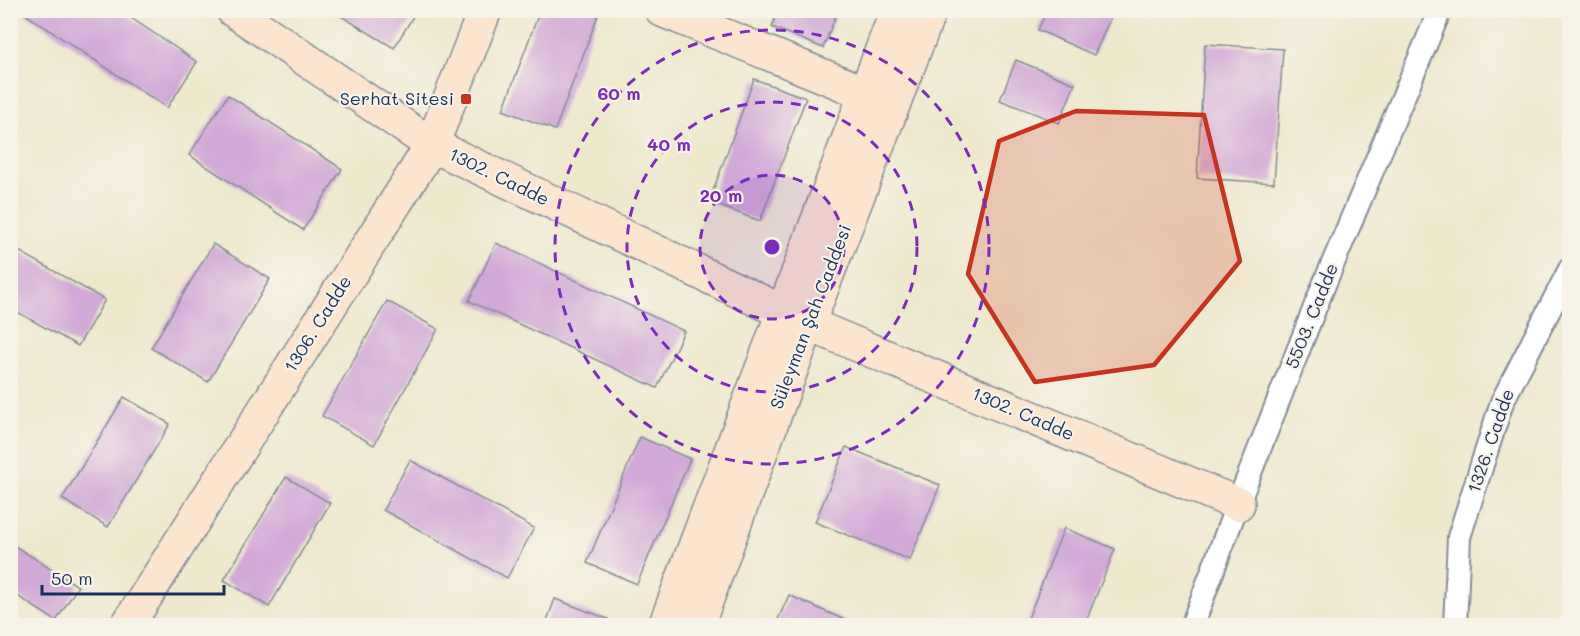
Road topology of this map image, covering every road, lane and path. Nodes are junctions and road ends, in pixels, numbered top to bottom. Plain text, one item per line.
1 (233, 10) edge
2 (485, 10) edge
3 (662, 10) edge
4 (897, 10) edge
5 (930, 10) edge
6 (1440, 10) edge
7 (866, 93) junction
8 (432, 145) junction
9 (1569, 269) edge
10 (795, 318) junction
11 (1238, 504) junction
12 (127, 626) edge
13 (665, 626) edge
14 (697, 626) edge
15 (1192, 626) edge
16 (1455, 626) edge

1 - 8 street, 1302. Cadde
2 - 8 street, 1306. Cadde
3 - 7 street
4 - 7 street, Süleyman Şah Caddesi
5 - 10 street, Süleyman Şah Caddesi
6 - 11 street, 5503. Cadde
7 - 10 street, Süleyman Şah Caddesi
8 - 10 street, 1302. Cadde
8 - 12 street, 1306. Cadde
9 - 16 street, 1326. Cadde
10 - 11 street, 1302. Cadde
10 - 13 street, Süleyman Şah Caddesi
10 - 14 street, Süleyman Şah Caddesi
11 - 15 street, 5503. Cadde

